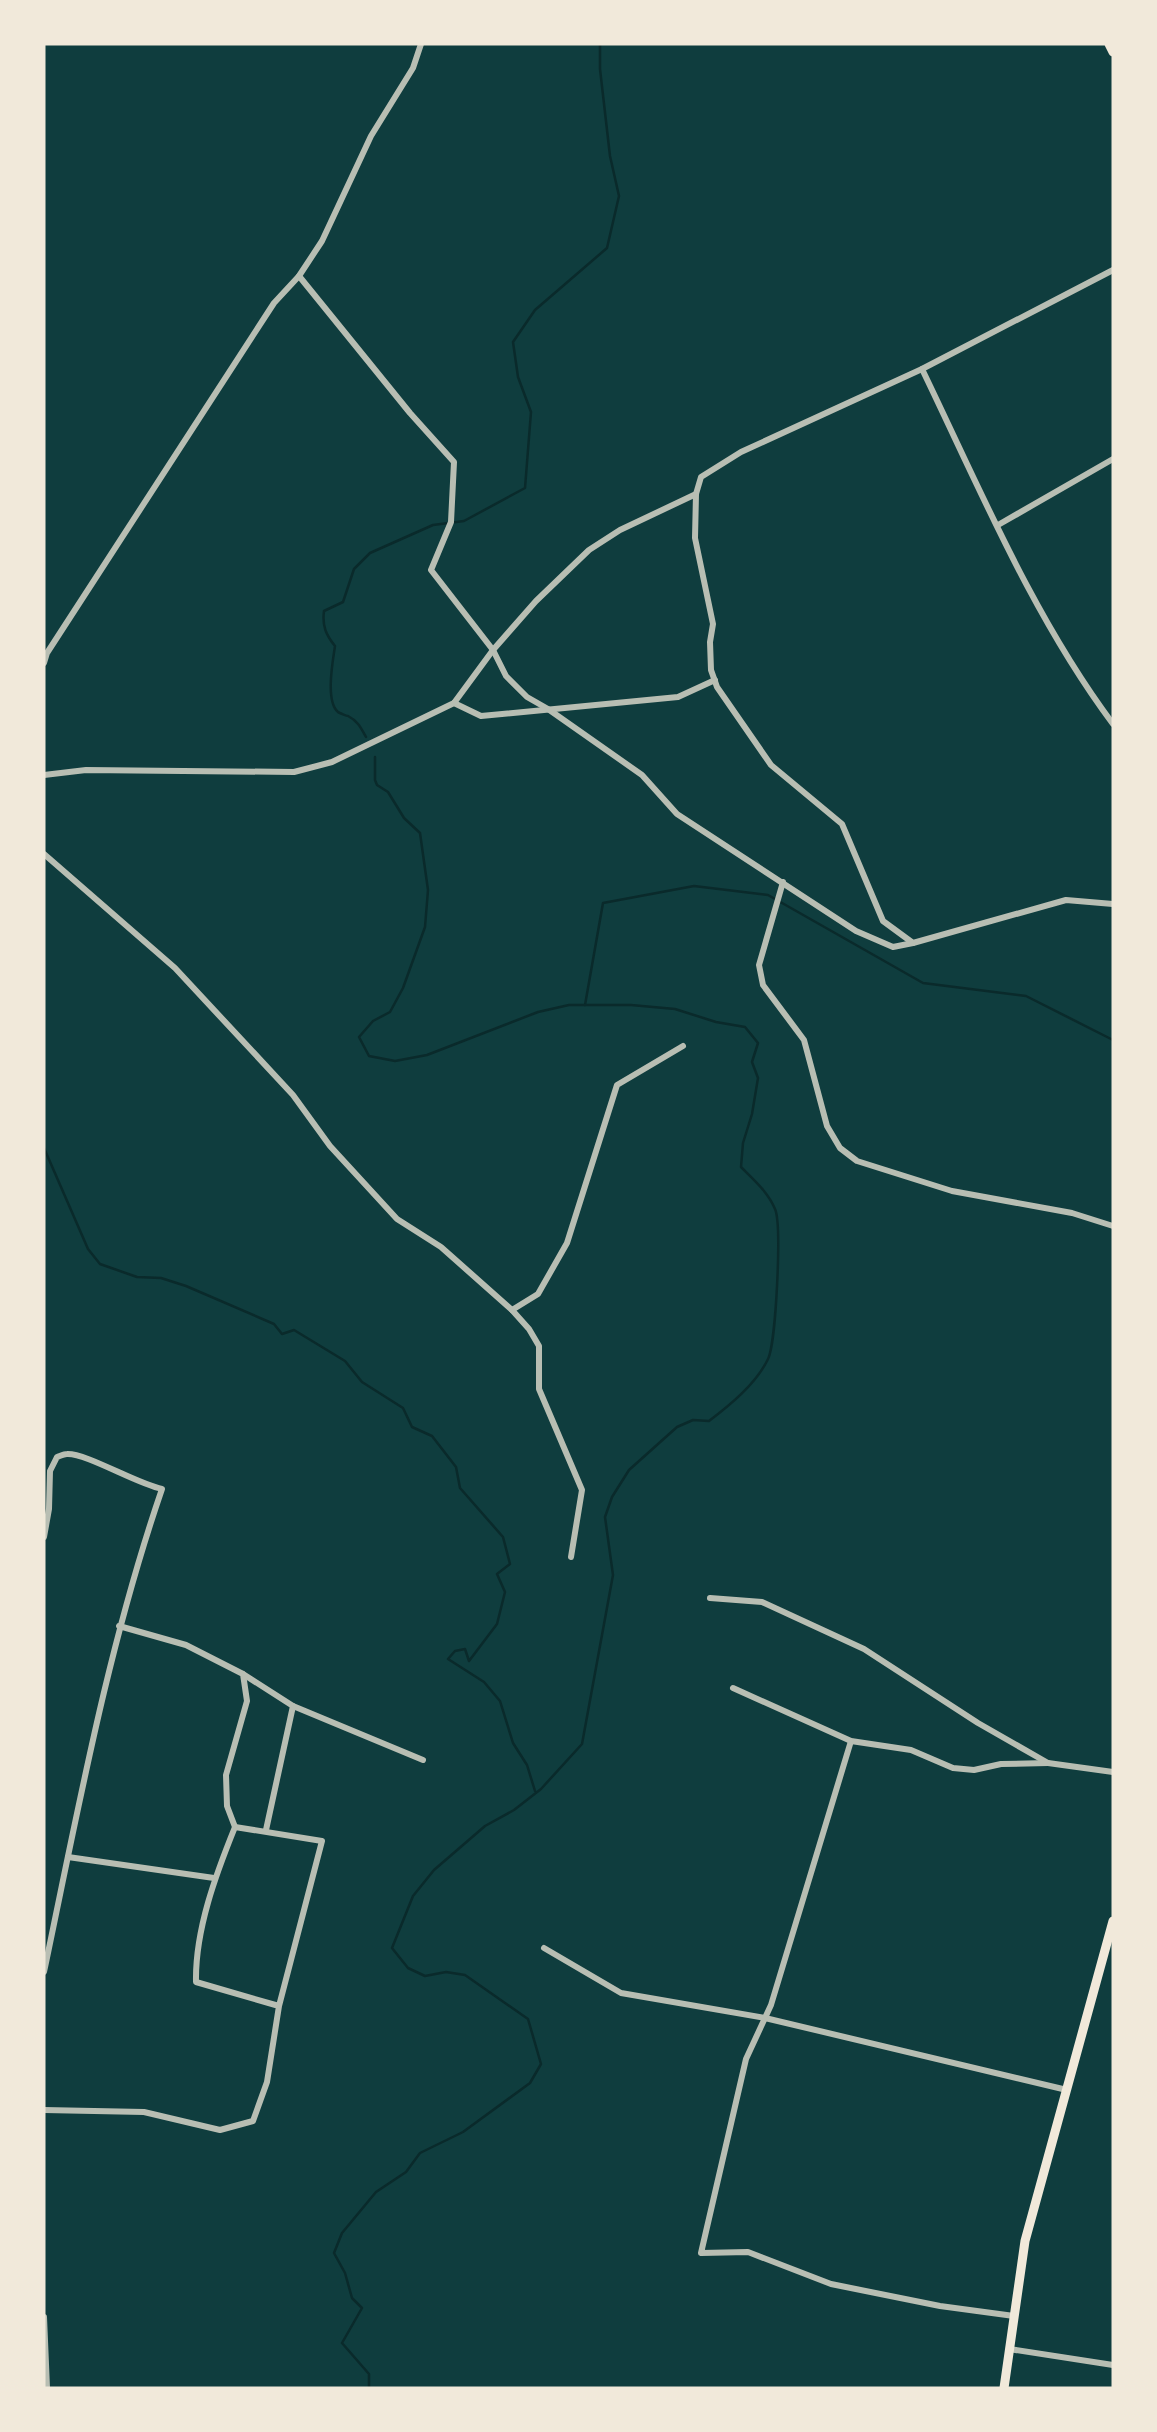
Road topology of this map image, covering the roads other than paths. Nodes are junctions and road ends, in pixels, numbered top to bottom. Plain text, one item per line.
1 (421, 44) edge
2 (1110, 44) edge
3 (1113, 52) edge
4 (1113, 270) edge
5 (299, 276) junction
6 (922, 369) junction
7 (1113, 459) edge
8 (696, 494) junction
9 (998, 526) junction
10 (493, 650) junction
11 (44, 663) edge
12 (715, 680) junction
13 (454, 703) junction
14 (1113, 708) edge
15 (548, 709) junction
16 (1104, 712) junction
17 (1113, 724) edge
18 (44, 775) edge
19 (44, 854) edge
20 (783, 883) junction
21 (1113, 904) edge
22 (913, 943) junction
23 (684, 1046) dead end
24 (1113, 1226) edge
25 (512, 1310) junction
26 (44, 1538) edge
27 (571, 1557) dead end
28 (710, 1598) dead end
29 (119, 1626) junction
30 (243, 1674) junction
31 (733, 1688) dead end
32 (293, 1706) junction
33 (851, 1741) junction
34 (423, 1760) dead end
35 (1048, 1763) junction
36 (1113, 1772) edge
37 (235, 1827) junction
38 (266, 1830) junction
39 (68, 1857) junction
40 (214, 1878) junction
41 (1113, 1921) edge
42 (544, 1948) dead end
43 (44, 1972) edge
44 (279, 2006) junction
45 (765, 2018) junction
46 (1067, 2090) junction
47 (44, 2110) edge
48 (1014, 2316) junction
49 (44, 2317) edge
50 (1009, 2349) junction
51 (1113, 2365) edge
52 (47, 2388) edge
53 (1004, 2388) edge

1 - 5 street
2 - 3 main road
4 - 6 street
5 - 10 street
5 - 11 street
6 - 8 street
6 - 9 street
7 - 9 street
8 - 10 street
8 - 12 street
9 - 16 street
10 - 13 street
10 - 15 street
12 - 15 street
12 - 22 street
13 - 15 street
13 - 18 street
14 - 16 street
15 - 20 street
16 - 17 street
19 - 25 street
20 - 22 street
20 - 24 street
21 - 22 street
23 - 25 street
25 - 27 street
26 - 29 street
28 - 35 street
29 - 30 street
29 - 39 street
30 - 32 street
30 - 37 street
31 - 33 street
32 - 34 street
32 - 38 street
33 - 35 street
33 - 45 street
35 - 36 street
37 - 38 street
37 - 40 street
38 - 44 street
39 - 40 street
39 - 43 street
40 - 44 street
41 - 46 main road
42 - 45 street
44 - 47 street
45 - 46 street
45 - 48 street
46 - 48 main road
48 - 50 main road
49 - 52 street
50 - 51 street
50 - 53 main road

